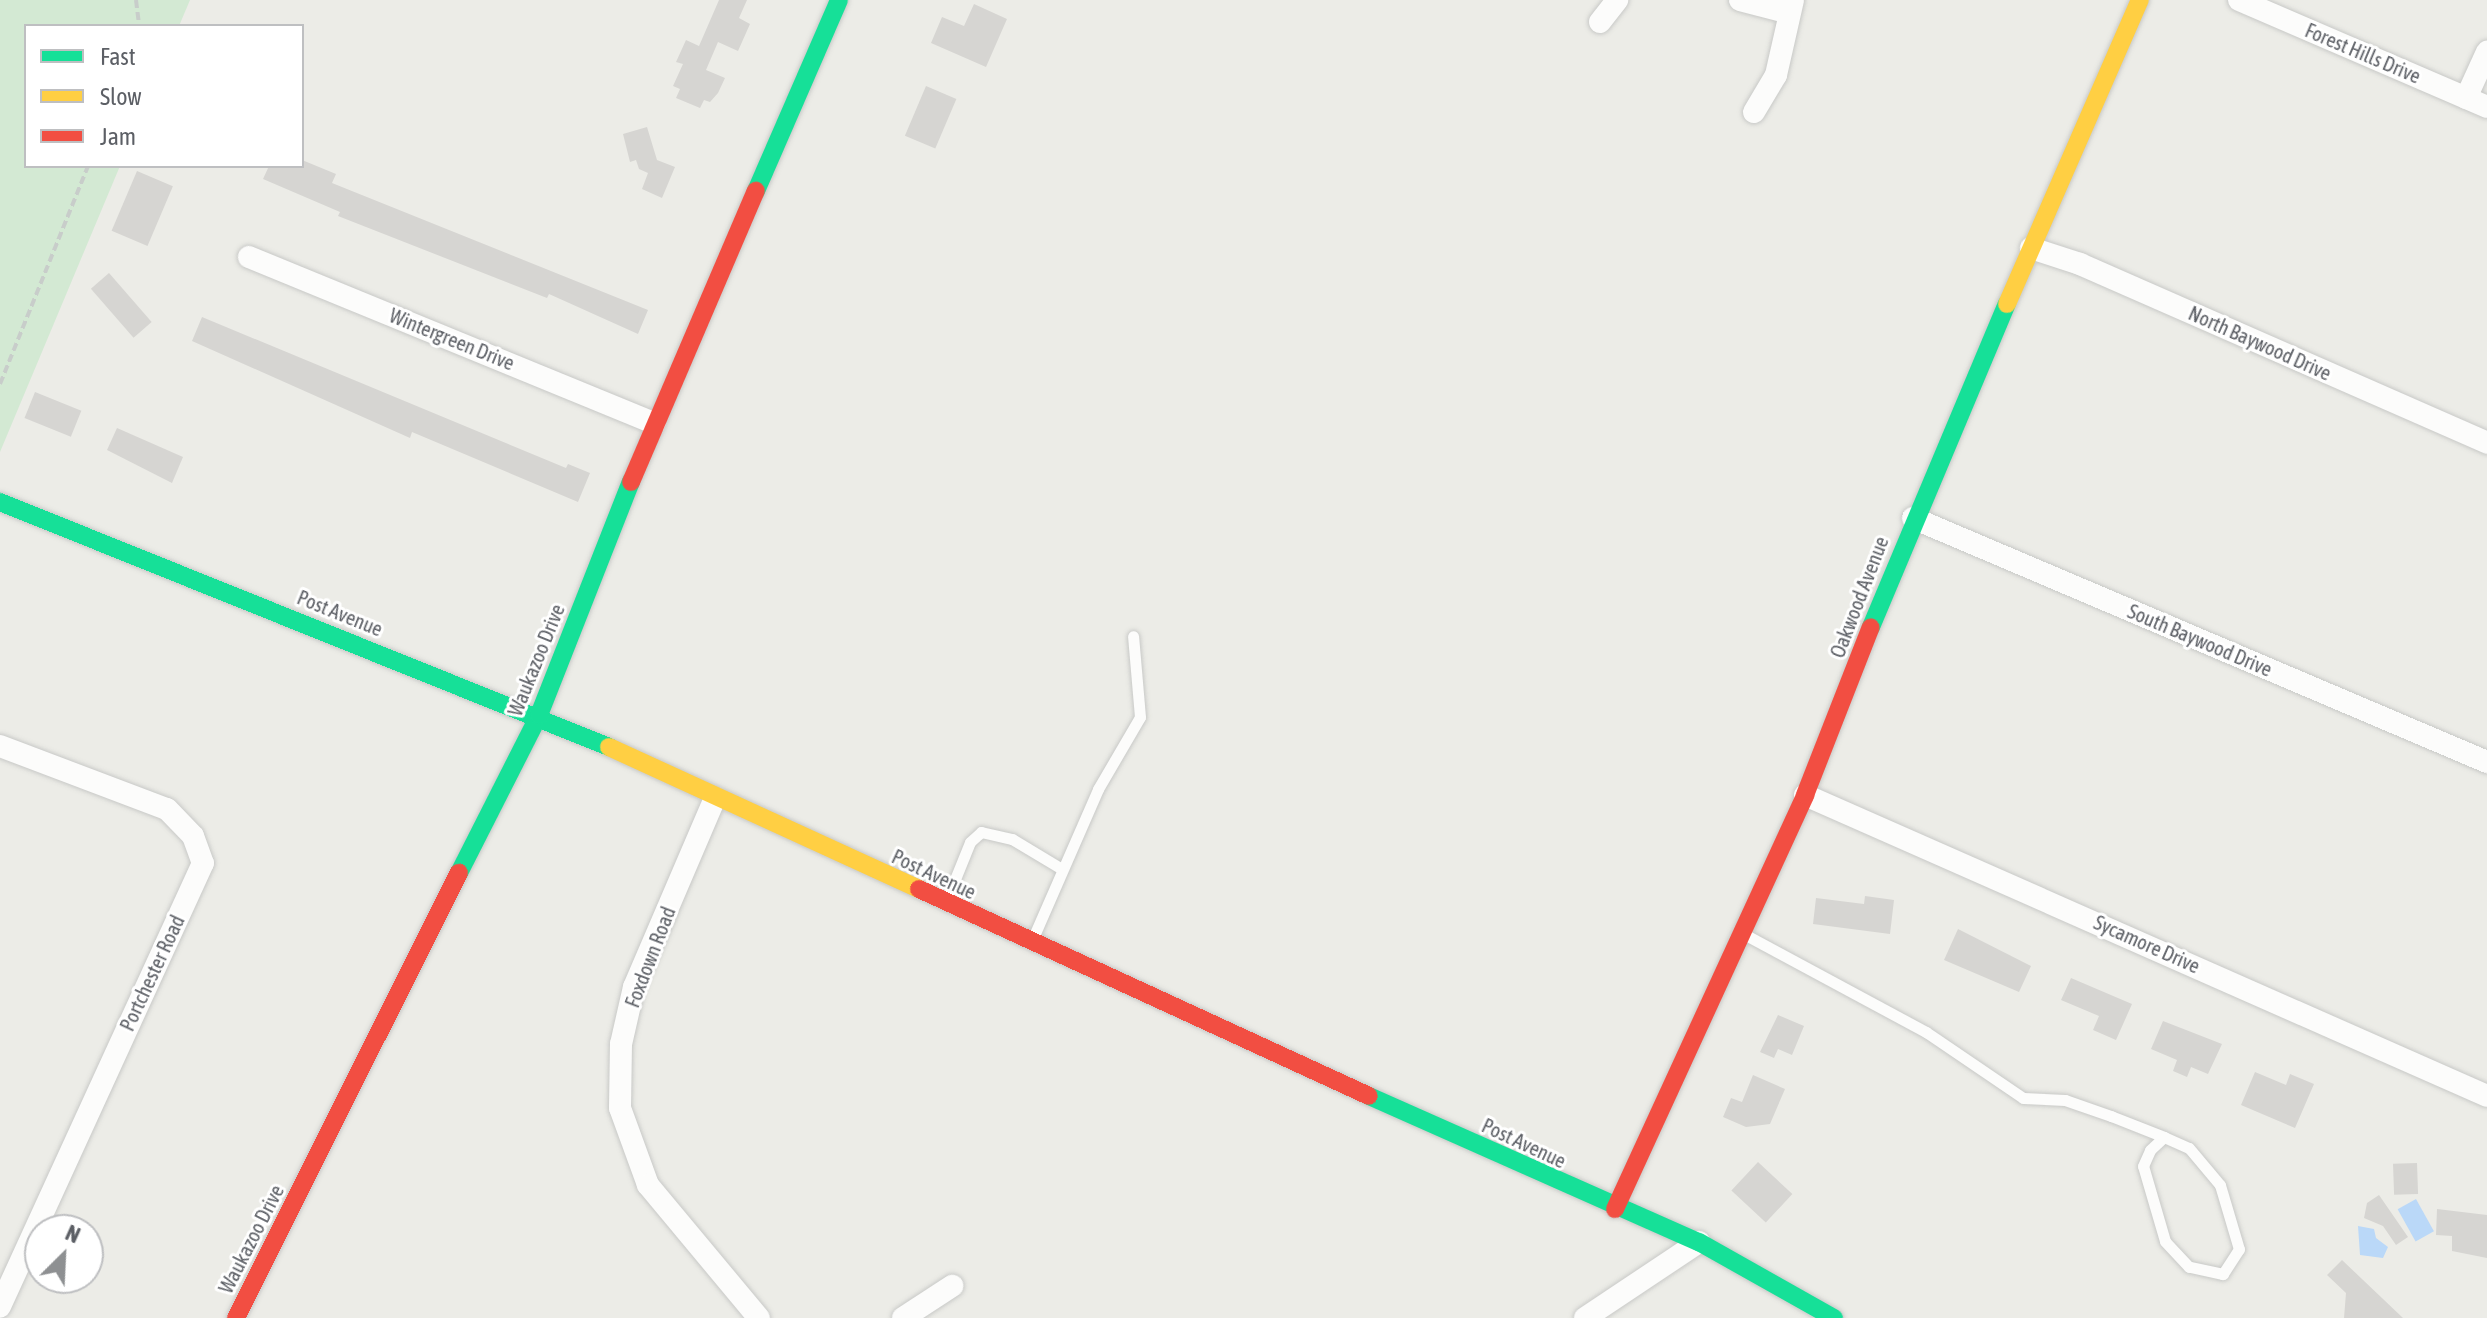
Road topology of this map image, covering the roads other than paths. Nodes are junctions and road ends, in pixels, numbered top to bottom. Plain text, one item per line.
1 (839, 0) edge
2 (1617, 0) edge
3 (1740, 0) edge
4 (2140, 0) edge
5 (2239, 0) edge
6 (1790, 6) edge
7 (1600, 22) dead end
8 (2487, 52) edge
9 (2477, 102) edge
10 (1754, 112) dead end
11 (2031, 248) junction
12 (249, 257) dead end
13 (654, 423) junction
14 (2487, 443) edge
15 (0, 502) edge
16 (1913, 518) junction
17 (1133, 636) dead end
18 (539, 715) junction
19 (0, 746) edge
20 (2487, 762) edge
21 (1805, 795) junction
22 (715, 798) junction
23 (1062, 869) junction
24 (945, 903) junction
25 (1742, 933) junction
26 (1031, 942) junction
27 (2487, 1096) edge
28 (2164, 1137) junction
29 (1615, 1209) junction
30 (1699, 1242) junction
31 (952, 1286) dead end
32 (0, 1307) edge
33 (236, 1318) edge
34 (759, 1318) edge
35 (903, 1318) edge
36 (1585, 1318) edge
37 (1834, 1318) edge

1 - 13 street, Waukazoo Drive
2 - 7 street
3 - 6 street
4 - 11 street, Oakwood Avenue
5 - 9 street, Forest Hills Drive
6 - 10 street
8 - 9 street
11 - 14 street, North Baywood Drive
11 - 16 street, Oakwood Avenue
12 - 13 street, Wintergreen Drive
13 - 18 street, Waukazoo Drive
15 - 18 street, Post Avenue
16 - 20 street, South Baywood Drive
16 - 21 street, Oakwood Avenue
17 - 23 lane
18 - 22 street, Post Avenue
18 - 33 street, Waukazoo Drive
19 - 32 street, Portchester Road
21 - 25 street, Oakwood Avenue
21 - 27 street, Sycamore Drive
22 - 24 street, Post Avenue
22 - 34 street, Foxdown Road
23 - 24 lane
23 - 26 lane
24 - 26 street, Post Avenue
25 - 28 lane
25 - 29 street, Oakwood Avenue
26 - 29 street, Post Avenue
28 - 28 lane
29 - 30 street, Post Avenue
30 - 36 street
30 - 37 street, Post Avenue
31 - 35 street

